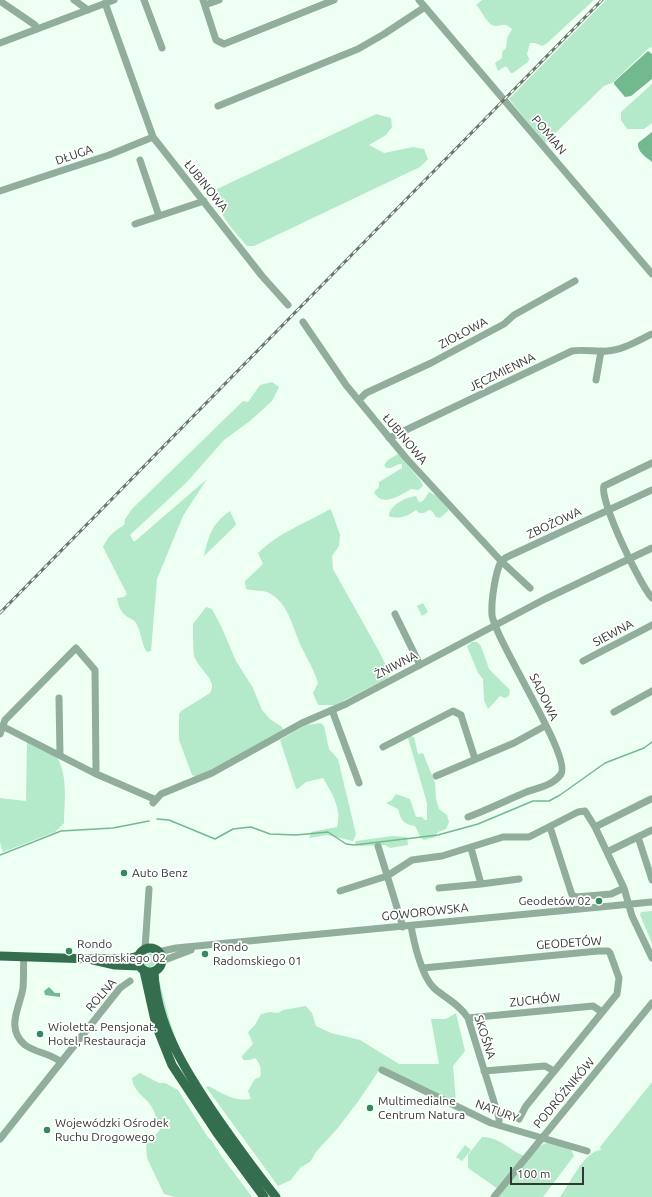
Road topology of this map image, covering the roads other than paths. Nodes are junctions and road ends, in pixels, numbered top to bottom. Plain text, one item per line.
1 (74, 0) edge
2 (114, 0) edge
3 (144, 0) edge
4 (219, 0) edge
5 (334, 0) edge
6 (419, 0) edge
7 (0, 1) edge
8 (105, 3) junction
9 (204, 3) edge
10 (426, 9) junction
11 (88, 10) junction
12 (37, 29) junction
13 (0, 43) edge
14 (162, 48) dead end
15 (218, 106) dead end
16 (153, 137) junction
17 (140, 160) dead end
18 (0, 190) edge
19 (204, 201) junction
20 (159, 216) junction
21 (135, 224) dead end
22 (652, 274) edge
23 (575, 281) dead end
24 (288, 305) dead end
25 (303, 322) dead end
26 (652, 334) edge
27 (601, 351) junction
28 (596, 380) dead end
29 (359, 400) junction
30 (389, 438) junction
31 (652, 464) edge
32 (652, 490) edge
33 (608, 511) junction
34 (652, 548) edge
35 (630, 558) junction
36 (501, 561) junction
37 (530, 588) dead end
38 (652, 598) edge
39 (395, 614) dead end
40 (496, 624) junction
41 (652, 625) edge
42 (583, 661) dead end
43 (420, 665) junction
44 (652, 692) edge
45 (59, 698) dead end
46 (332, 710) junction
47 (614, 712) dead end
48 (2, 726) junction
49 (545, 726) junction
50 (0, 734) edge
51 (383, 747) dead end
52 (60, 755) junction
53 (475, 759) junction
54 (96, 773) junction
55 (436, 776) dead end
56 (359, 783) dead end
57 (651, 799) dead end
58 (468, 816) dead end
59 (550, 827) junction
60 (595, 827) junction
61 (652, 830) edge
62 (638, 837) junction
63 (378, 846) dead end
64 (471, 848) junction
65 (607, 852) junction
66 (387, 876) junction
67 (519, 879) dead end
68 (652, 880) edge
69 (482, 884) junction
70 (149, 888) dead end
71 (439, 888) dead end
72 (624, 888) junction
73 (340, 891) dead end
74 (652, 902) edge
75 (630, 904) junction
76 (407, 926) junction
77 (145, 949) junction
78 (0, 956) edge
79 (138, 956) junction
80 (160, 956) junction
81 (24, 957) junction
82 (652, 958) edge
83 (91, 959) junction
84 (141, 968) junction
85 (423, 968) junction
86 (154, 971) junction
87 (130, 981) dead end
88 (652, 1003) edge
89 (602, 1012) junction
90 (468, 1018) junction
91 (61, 1062) junction
92 (382, 1070) dead end
93 (554, 1071) junction
94 (484, 1072) junction
95 (519, 1119) dead end
96 (499, 1125) junction
97 (542, 1137) junction
98 (0, 1139) edge
99 (587, 1151) dead end
100 (264, 1197) edge
101 (276, 1197) edge
102 (494, 1197) edge

1 - 11 street
2 - 8 street
3 - 14 street
4 - 9 street
5 - 9 street
6 - 10 street, POMIAN
7 - 12 street
8 - 11 street
8 - 16 street, ŁUBINOWA
10 - 15 street
10 - 22 street, POMIAN
11 - 12 street
12 - 13 street
16 - 18 street, DŁUGA
16 - 19 street, ŁUBINOWA
17 - 20 street
19 - 20 street
19 - 24 street, ŁUBINOWA
20 - 21 street
23 - 29 street, ZIOŁOWA
25 - 29 street, ŁUBINOWA
26 - 27 street, JĘCZMIENNA
27 - 28 street
27 - 30 street, JĘCZMIENNA
29 - 30 street, ŁUBINOWA
30 - 36 street, ŁUBINOWA
31 - 33 street
32 - 33 street, ZBOŻOWA
33 - 35 street
33 - 36 street, ZBOŻOWA
34 - 35 street, ŻNIWNA
35 - 38 street
35 - 40 street, ŻNIWNA
36 - 37 street
36 - 40 street, SADOWA
39 - 43 street
40 - 43 street, ŻNIWNA
40 - 49 street, SADOWA
41 - 42 street, SIEWNA
43 - 46 street, ŻNIWNA
44 - 47 street
45 - 52 street
46 - 54 street, ŻNIWNA
46 - 56 street
48 - 50 street
48 - 52 street
48 - 54 street
49 - 53 street
49 - 58 street, SADOWA
51 - 53 street
52 - 54 street
53 - 55 street
57 - 60 street
59 - 60 street
59 - 64 street
59 - 72 street
60 - 65 street
61 - 62 street
62 - 65 street
62 - 68 street
63 - 66 street, SKOŚNA
64 - 66 street
64 - 69 street
65 - 72 street
66 - 73 street
66 - 76 street, SKOŚNA
67 - 69 street
69 - 71 street
70 - 77 street
72 - 75 street
74 - 75 street, GOWOROWSKA
75 - 76 street, GOWOROWSKA
75 - 82 street
76 - 80 street, GOWOROWSKA
76 - 85 street, SKOŚNA
77 - 79 main road
77 - 80 main road
78 - 81 main road
79 - 83 main road
79 - 84 main road
80 - 86 main road
81 - 83 main road
81 - 91 street
83 - 84 main road
84 - 86 main road
84 - 100 main road
85 - 89 street, GEODETÓW
85 - 90 street, SKOŚNA
86 - 101 main road
87 - 91 street, ROLNA
88 - 97 street, PODRÓŻNIKÓW
89 - 90 street, ZUCHÓW
89 - 93 street, GEODETÓW
90 - 94 street, SKOŚNA
91 - 98 street, ROLNA
92 - 96 street, NATURY
93 - 94 street
93 - 95 street, GEODETÓW
94 - 96 street, SKOŚNA
96 - 97 street, NATURY
97 - 99 street, NATURY
97 - 102 street, PODRÓŻNIKÓW

